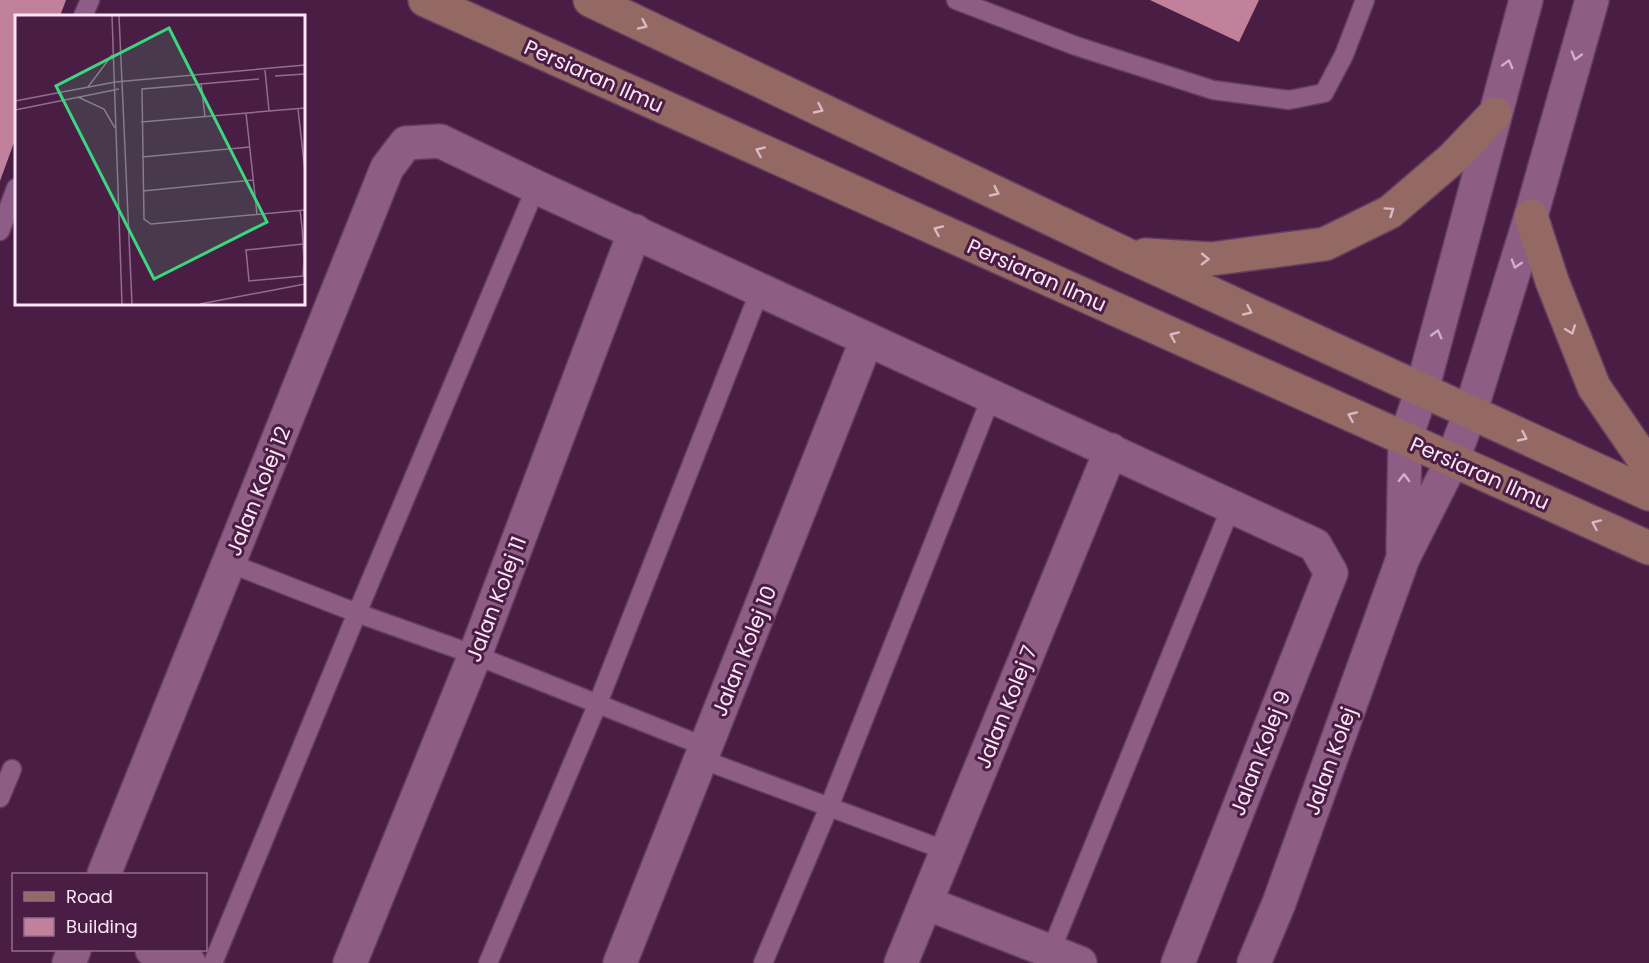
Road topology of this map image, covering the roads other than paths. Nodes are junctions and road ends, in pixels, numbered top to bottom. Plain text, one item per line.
1 (90, 0) edge
2 (425, 0) edge
3 (590, 0) edge
4 (956, 0) edge
5 (1365, 0) edge
6 (1526, 0) edge
7 (1592, 0) edge
8 (83, 15) edge
9 (1495, 114) junction
10 (536, 187) junction
11 (15, 191) edge
12 (1531, 216) junction
13 (0, 231) edge
14 (635, 231) junction
15 (1125, 254) junction
16 (760, 290) junction
17 (867, 339) junction
18 (1422, 390) junction
19 (992, 395) junction
20 (1470, 413) junction
21 (1405, 440) junction
22 (1111, 450) junction
23 (1452, 461) junction
24 (1649, 467) edge
25 (1649, 494) edge
26 (1231, 507) junction
27 (1649, 548) edge
28 (1403, 558) junction
29 (229, 563) junction
30 (357, 613) junction
31 (475, 654) junction
32 (598, 703) junction
33 (704, 753) junction
34 (12, 769) dead end
35 (0, 798) edge
36 (829, 807) junction
37 (947, 851) junction
38 (104, 873) edge
39 (926, 903) junction
40 (155, 951) edge
41 (1059, 959) edge
42 (189, 963) edge
43 (213, 963) edge
44 (350, 963) edge
45 (488, 963) edge
46 (620, 963) edge
47 (763, 963) edge
48 (901, 963) edge
49 (1178, 963) edge
50 (1254, 963) edge

1 - 8 lane
21 -> 2 main road, Persiaran Ilmu
3 -> 15 main road
4 - 5 lane
9 -> 6 street
7 -> 12 street
15 -> 9 main road
18 -> 9 street
10 - 14 street
10 - 29 street, Jalan Kolej 12
10 - 30 lane
11 - 13 lane
12 -> 20 street
12 -> 24 main road
14 - 16 street
14 - 31 street, Jalan Kolej 11
15 -> 18 main road
16 - 17 street
16 - 32 lane
17 - 19 street
17 - 33 street, Jalan Kolej 10
18 - 20 main road
18 - 21 street
19 - 22 street
19 - 36 lane
20 - 23 street
20 -> 25 main road
21 - 23 main road, Persiaran Ilmu
28 -> 21 street
22 - 26 street
22 - 37 street, Jalan Kolej 7
27 -> 23 main road, Persiaran Ilmu
23 - 28 street
26 - 41 lane
26 - 49 street, Jalan Kolej 9
28 - 50 street, Jalan Kolej
29 - 30 lane
29 - 38 street, Jalan Kolej 12
30 - 31 lane
30 - 43 lane
31 - 32 lane
31 - 44 street, Jalan Kolej 11
32 - 33 lane
32 - 45 lane
33 - 36 lane
33 - 46 street, Jalan Kolej 10
34 - 35 lane
36 - 37 lane
36 - 47 lane
37 - 39 street, Jalan Kolej 7
39 - 41 street
39 - 48 street, Jalan Kolej 7
40 - 42 street

